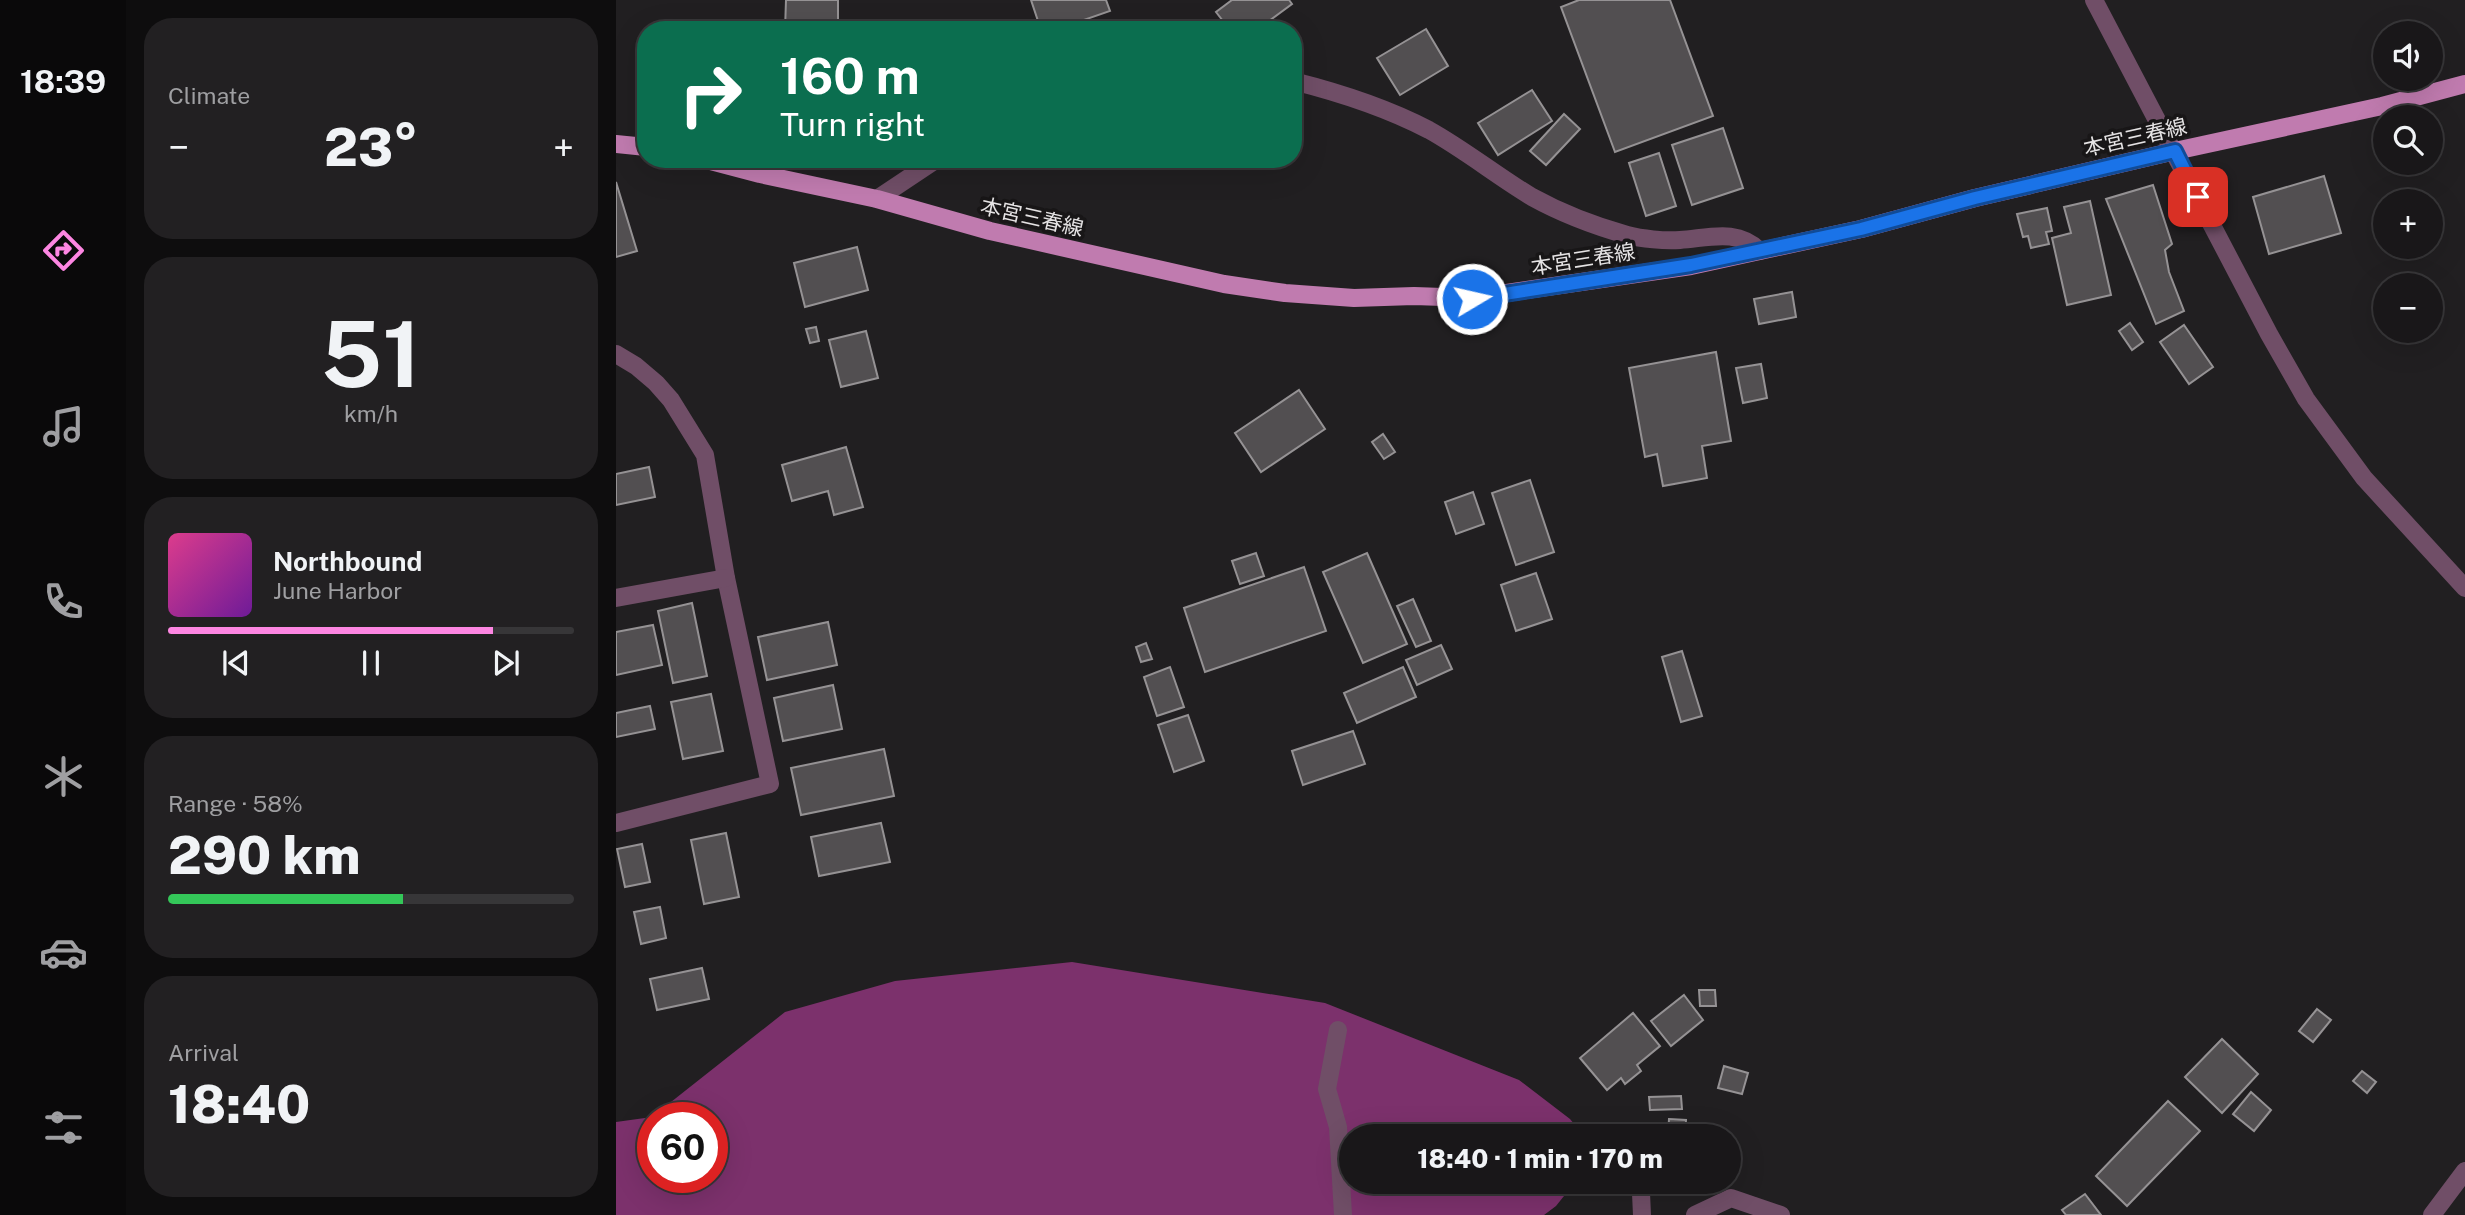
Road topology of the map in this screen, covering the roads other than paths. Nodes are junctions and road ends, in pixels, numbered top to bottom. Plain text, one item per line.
1 (2094, 0) edge
2 (1302, 84) edge
3 (2465, 84) edge
4 (616, 144) edge
5 (637, 146) edge
6 (2175, 151) junction
7 (737, 168) edge
8 (924, 168) edge
9 (877, 199) junction
10 (1760, 251) junction
11 (616, 354) edge
12 (726, 578) junction
13 (2465, 589) edge
14 (616, 598) edge
15 (616, 822) edge
16 (1338, 1030) dead end
17 (2465, 1171) edge
18 (1641, 1194) edge
19 (1343, 1215) edge
20 (1642, 1215) edge
21 (1695, 1215) edge
22 (1781, 1215) edge
23 (2432, 1215) edge

1 - 6 street
2 - 10 street
3 - 6 main road, 本宮三春線
4 - 5 main road
6 - 10 main road, 本宮三春線
6 - 13 street
7 - 9 main road, 本宮三春線
8 - 9 street
9 - 10 main road, 本宮三春線
11 - 12 street
12 - 14 street
12 - 15 street
16 - 19 street
17 - 23 street
18 - 20 street
21 - 22 street

